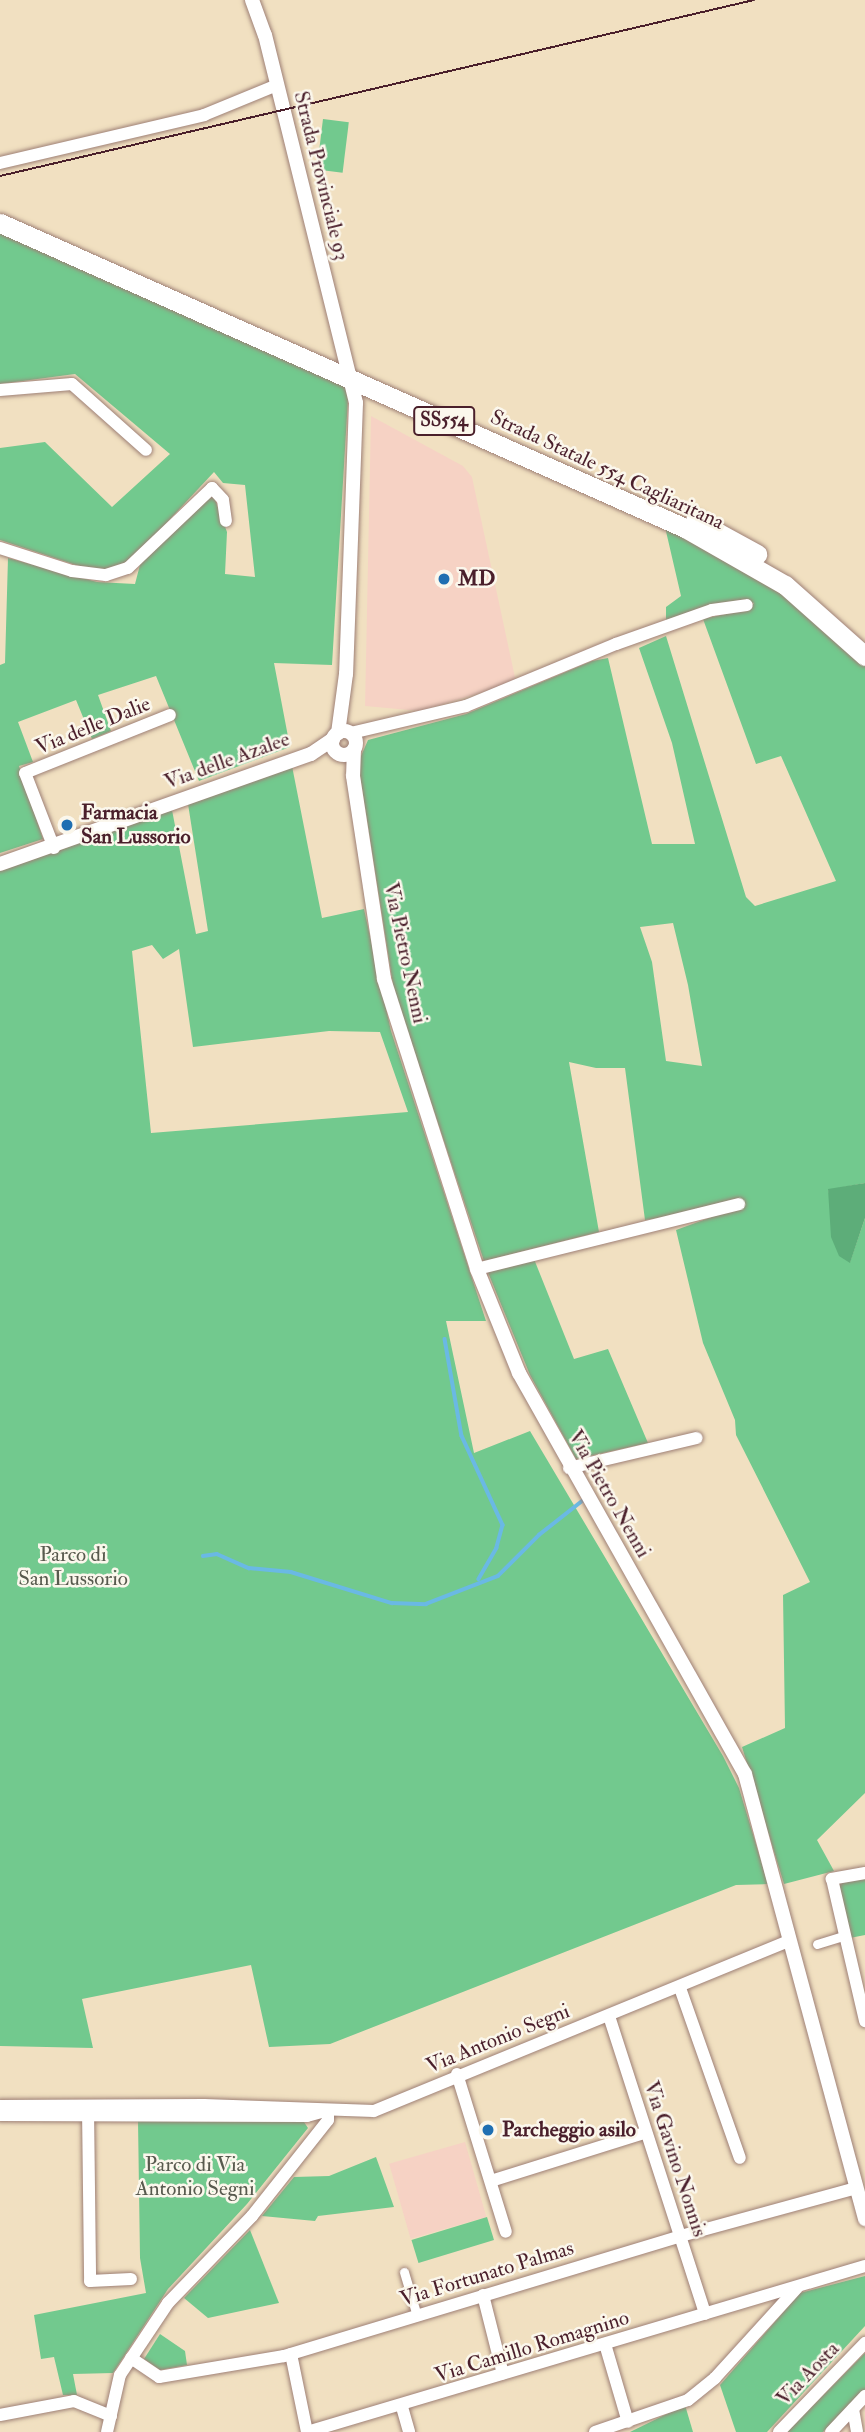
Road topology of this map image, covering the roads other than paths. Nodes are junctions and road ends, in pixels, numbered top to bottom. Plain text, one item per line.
1 (252, 0) edge
2 (277, 85) junction
3 (0, 163) edge
4 (0, 211) edge
5 (0, 223) edge
6 (347, 370) junction
7 (0, 390) edge
8 (146, 450) dead end
9 (226, 521) dead end
10 (0, 548) edge
11 (747, 605) dead end
12 (865, 639) edge
13 (865, 656) edge
14 (170, 715) dead end
15 (345, 742) junction
16 (54, 848) junction
17 (0, 864) edge
18 (739, 1203) dead end
19 (477, 1269) junction
20 (697, 1438) dead end
21 (569, 1468) junction
22 (865, 1873) edge
23 (844, 1936) junction
24 (789, 1941) junction
25 (817, 1944) dead end
26 (680, 1988) junction
27 (609, 2016) junction
28 (865, 2021) edge
29 (457, 2074) junction
30 (0, 2106) edge
31 (88, 2110) junction
32 (328, 2110) junction
33 (0, 2115) edge
34 (644, 2133) junction
35 (740, 2158) dead end
36 (491, 2180) junction
37 (856, 2188) junction
38 (865, 2219) edge
39 (506, 2232) dead end
40 (681, 2236) junction
41 (865, 2266) edge
42 (404, 2272) dead end
43 (131, 2279) dead end
44 (798, 2286) junction
45 (483, 2295) junction
46 (767, 2295) junction
47 (774, 2312) junction
48 (705, 2314) junction
49 (417, 2316) junction
50 (865, 2343) edge
51 (605, 2344) junction
52 (291, 2354) junction
53 (131, 2358) junction
54 (503, 2374) junction
55 (865, 2396) edge
56 (402, 2407) junction
57 (853, 2409) junction
58 (0, 2415) edge
59 (111, 2416) junction
60 (628, 2423) junction
61 (107, 2432) edge
62 (307, 2432) edge
63 (409, 2432) edge
64 (595, 2432) edge
65 (779, 2432) edge
66 (831, 2432) edge
67 (858, 2432) edge

1 - 2 street, Strada Provinciale 93
2 - 3 street
2 - 6 street, Strada Provinciale 93
4 - 6 main road, Strada Statale 554 Cagliaritana / SS554
5 - 6 main road, Strada Statale 554 Cagliaritana / SS554
6 - 12 main road, Strada Statale 554 Cagliaritana / SS554
6 - 13 main road, Strada Statale 554 Cagliaritana / SS554
6 - 15 street
7 - 8 street
9 - 10 street
11 - 15 street
14 - 16 street, Via delle Dalie
15 - 16 street, Via delle Azalee
15 - 19 street, Via Pietro Nenni
16 - 17 street, Via delle Azalee
18 - 19 street
19 - 21 street, Via Pietro Nenni
20 - 21 street
21 - 24 street, Via Pietro Nenni
22 - 23 street
23 - 25 street
23 - 28 street
24 - 26 street, Via Antonio Segni
24 - 37 street, Via Pietro Nenni
26 - 27 street, Via Antonio Segni
26 - 35 street
27 - 29 street, Via Antonio Segni
27 - 34 street, Via Gavino Nonnis
29 - 32 street, Via Antonio Segni
29 - 36 street
30 - 31 street, Via Antonio Segni
31 - 32 street, Via Antonio Segni
31 - 33 street, Via Antonio Segni
31 - 43 street
32 - 53 street
34 - 36 street
34 - 40 street, Via Gavino Nonnis
36 - 39 street
37 - 38 street, Via Pietro Nenni
37 - 40 street, Via Fortunato Palmas
40 - 45 street, Via Fortunato Palmas
40 - 48 street, Via Gavino Nonnis
41 - 44 street, Via Camillo Romagnino
42 - 49 street
44 - 46 street, Via Camillo Romagnino
44 - 47 street
45 - 49 street, Via Fortunato Palmas
45 - 54 street
46 - 47 street
46 - 48 street, Via Camillo Romagnino
47 - 60 street
48 - 51 street, Via Camillo Romagnino
49 - 52 street, Via Fortunato Palmas
50 - 65 street, Via Aosta
51 - 54 street, Via Camillo Romagnino
51 - 60 street
52 - 53 street, Via Fortunato Palmas
52 - 62 street
53 - 59 street
54 - 56 street, Via Camillo Romagnino
55 - 57 street
56 - 62 street, Via Camillo Romagnino
56 - 63 street
57 - 66 street
57 - 67 street
58 - 59 street
59 - 61 street
60 - 64 street

